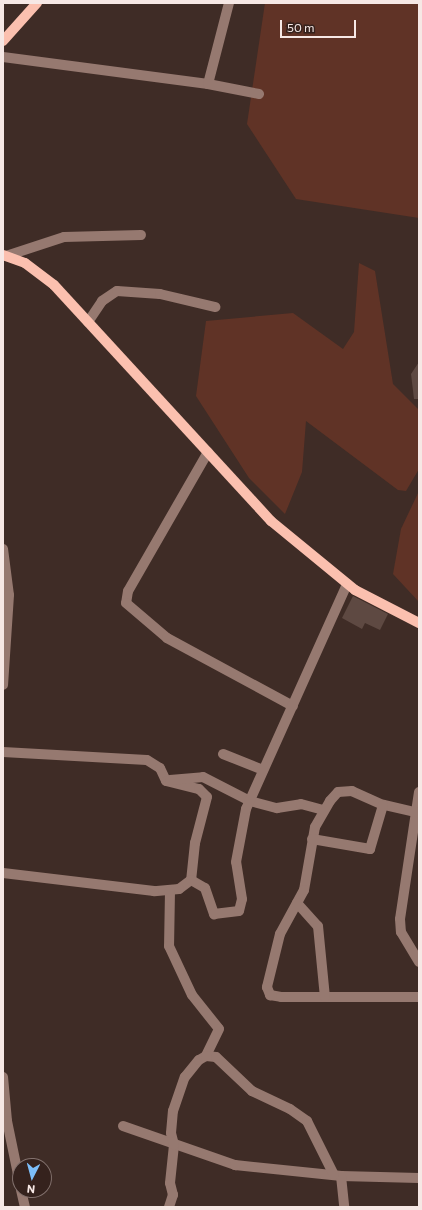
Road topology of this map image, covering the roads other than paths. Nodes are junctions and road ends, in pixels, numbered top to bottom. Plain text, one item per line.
1 (37, 3) edge
2 (229, 3) edge
3 (3, 40) edge
4 (3, 57) edge
5 (208, 84) junction
6 (259, 94) dead end
7 (141, 235) dead end
8 (4, 255) edge
9 (214, 307) dead end
10 (88, 322) junction
11 (208, 452) junction
12 (3, 548) edge
13 (347, 584) junction
14 (419, 623) edge
15 (3, 685) edge
16 (293, 706) junction
17 (3, 752) edge
18 (223, 754) dead end
19 (263, 770) junction
20 (166, 780) junction
21 (419, 792) edge
22 (250, 801) junction
23 (384, 805) junction
24 (324, 810) junction
25 (418, 812) edge
26 (312, 839) junction
27 (3, 872) edge
28 (191, 880) junction
29 (170, 891) junction
30 (297, 903) junction
31 (419, 962) edge
32 (325, 997) junction
33 (419, 997) edge
34 (206, 1056) junction
35 (3, 1077) edge
36 (123, 1126) dead end
37 (174, 1145) junction
38 (15, 1158) edge
39 (338, 1176) junction
40 (419, 1178) edge
41 (169, 1207) edge
42 (344, 1207) edge

1 - 3 main road
2 - 5 street
4 - 5 street
5 - 6 street
7 - 8 street
8 - 10 main road
9 - 10 street
10 - 11 main road
11 - 13 main road
11 - 16 street
12 - 15 street
13 - 14 main road
13 - 16 street
16 - 19 street
17 - 20 street
18 - 19 street
19 - 22 street
20 - 22 street
20 - 28 street
21 - 25 street
22 - 24 street
22 - 28 street
23 - 24 street
23 - 25 street
23 - 26 street
24 - 26 street
25 - 31 street
26 - 30 street
27 - 29 street
28 - 29 street
29 - 34 street
30 - 32 street
30 - 32 street
32 - 33 street
34 - 37 street
34 - 39 street
35 - 38 street
36 - 37 street
37 - 39 street
37 - 41 street
39 - 40 street
39 - 42 street

